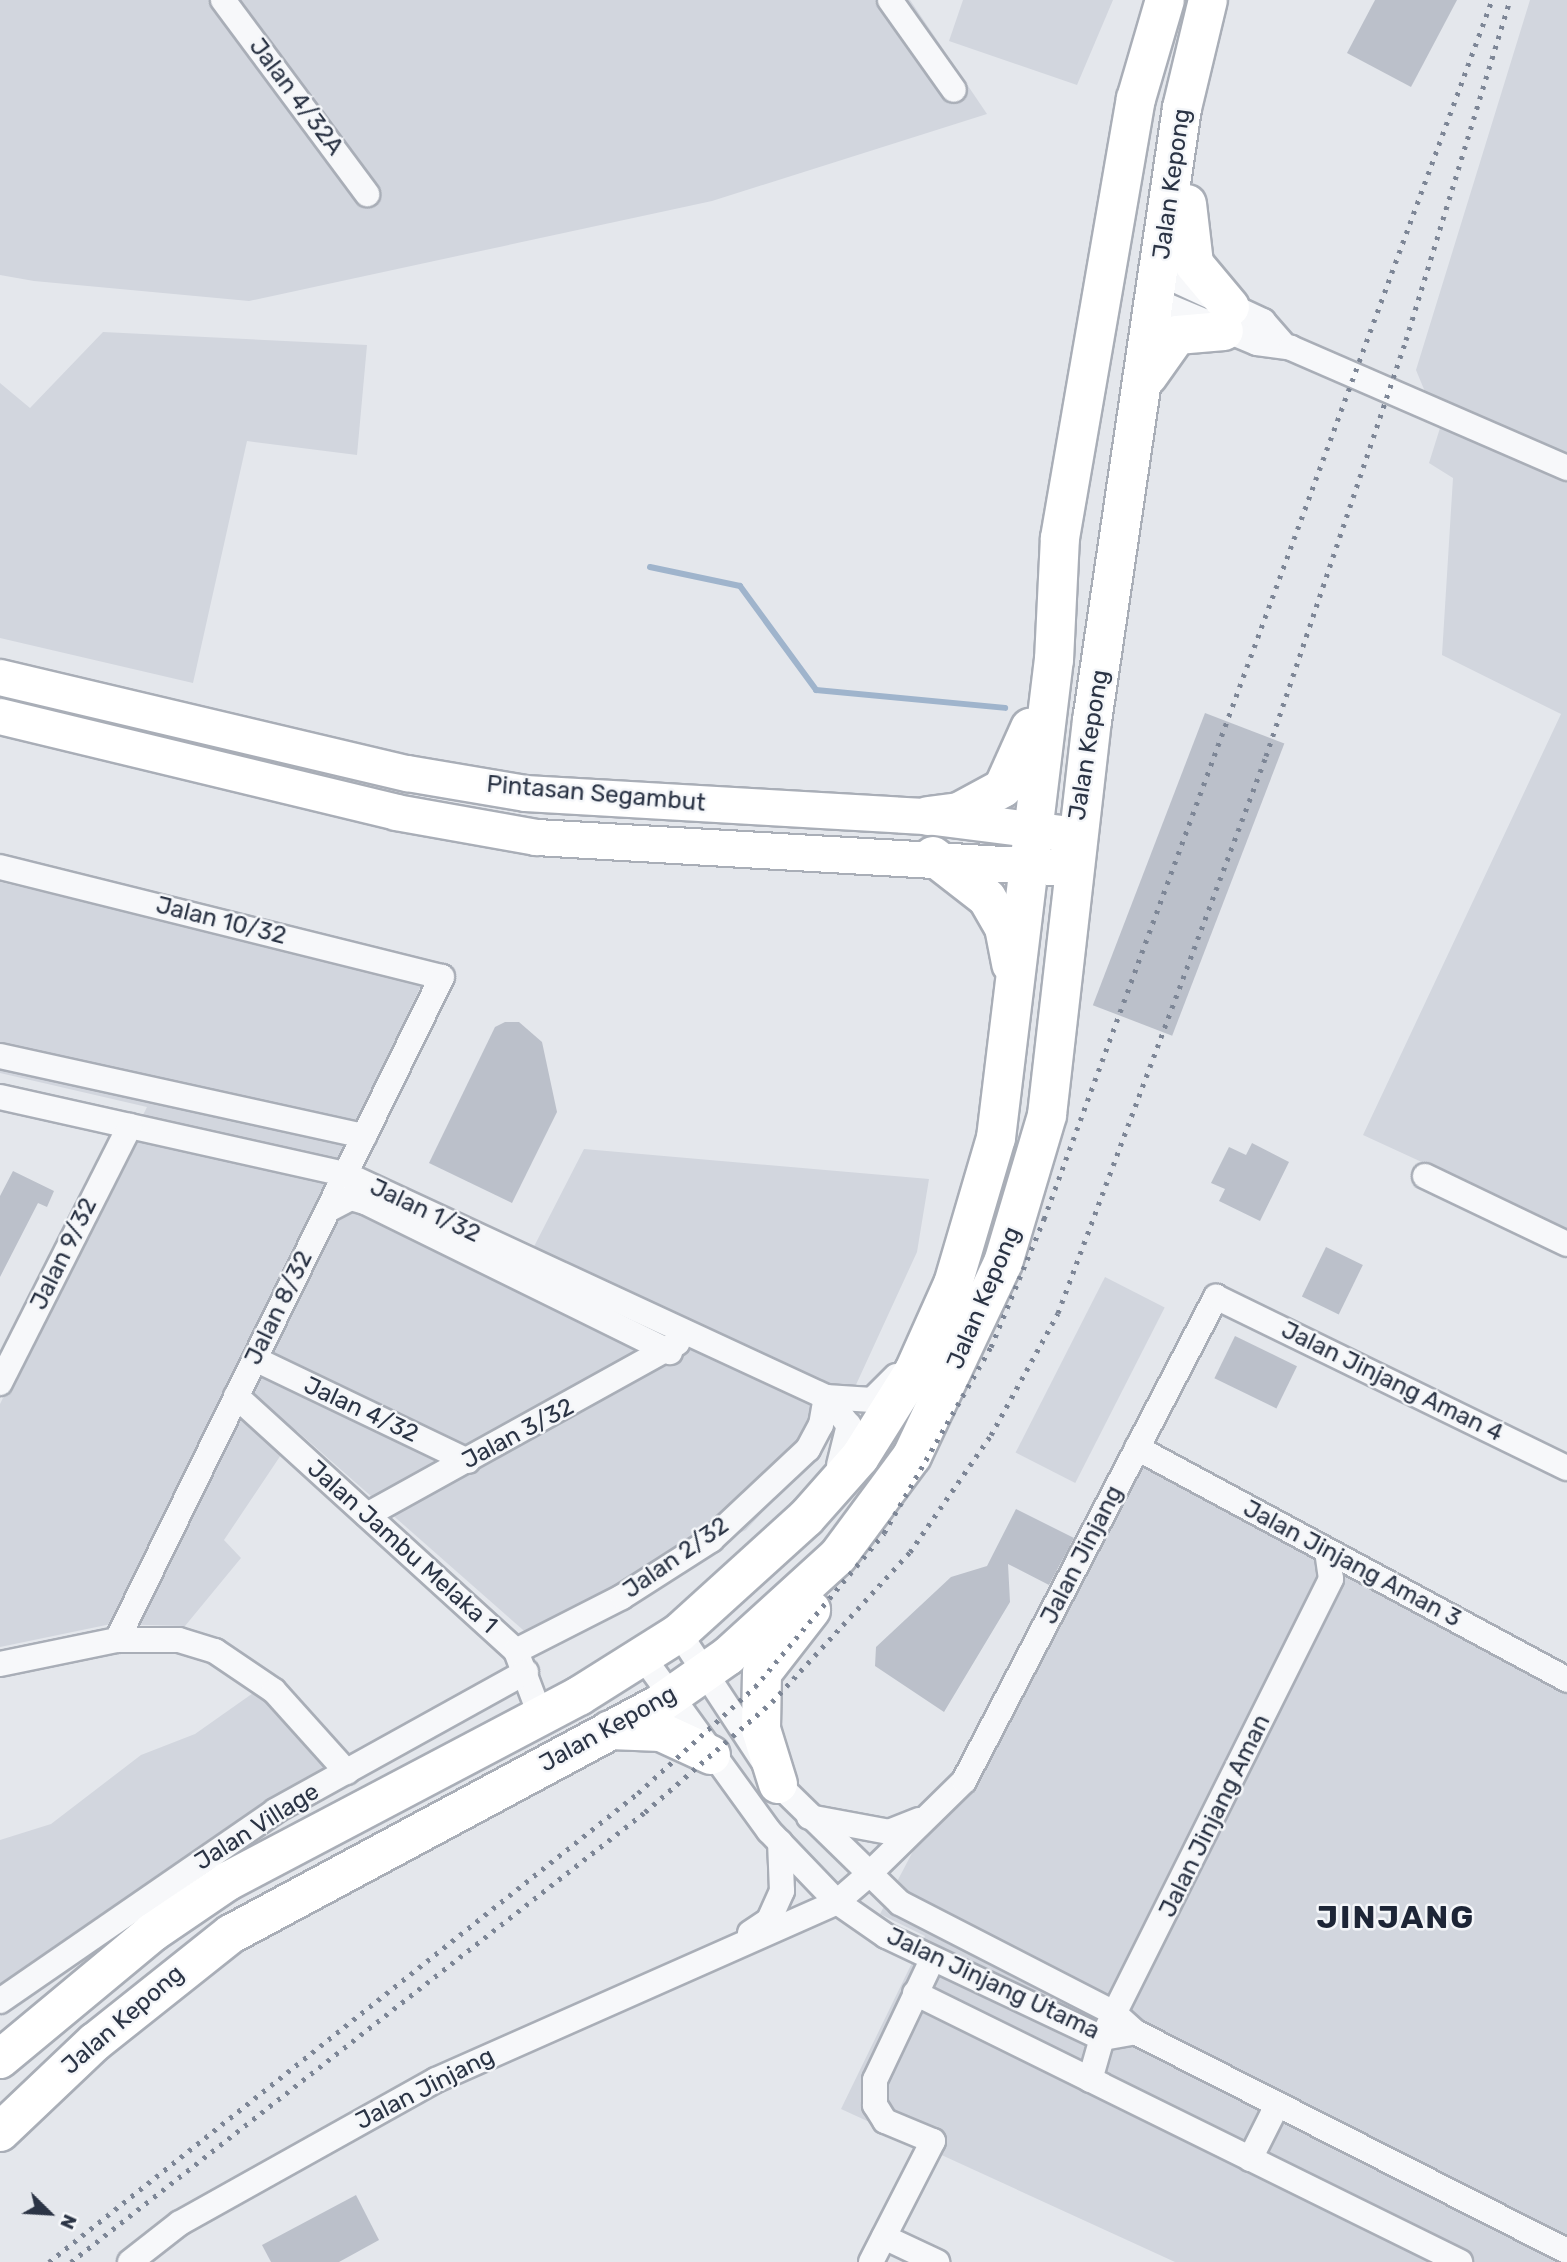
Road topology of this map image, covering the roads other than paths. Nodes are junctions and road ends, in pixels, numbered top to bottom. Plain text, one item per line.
1 (223, 0) edge
2 (890, 0) edge
3 (1165, 0) edge
4 (1208, 0) edge
5 (954, 90) dead end
6 (1136, 99) junction
7 (1182, 108) junction
8 (367, 194) dead end
9 (1153, 286) junction
10 (1227, 319) junction
11 (1144, 383) junction
12 (1567, 468) edge
13 (1054, 660) junction
14 (0, 677) edge
15 (0, 716) edge
16 (928, 816) junction
17 (1030, 847) junction
18 (1074, 852) junction
19 (933, 856) junction
20 (0, 867) edge
21 (442, 977) joint
22 (1016, 994) junction
23 (0, 1056) edge
24 (0, 1097) edge
25 (130, 1126) junction
26 (364, 1136) junction
27 (345, 1174) junction
28 (1425, 1176) dead end
29 (328, 1210) junction
30 (974, 1222) junction
31 (1567, 1244) edge
32 (1216, 1297) joint
33 (686, 1332) junction
34 (670, 1352) junction
35 (255, 1359) junction
36 (0, 1383) edge
37 (236, 1396) junction
38 (826, 1397) junction
39 (1138, 1448) junction
40 (468, 1461) junction
41 (1567, 1468) edge
42 (367, 1515) junction
43 (806, 1518) junction
44 (1327, 1551) junction
45 (838, 1556) junction
46 (679, 1633) junction
47 (117, 1640) junction
48 (643, 1657) junction
49 (521, 1661) junction
50 (0, 1664) edge
51 (702, 1675) junction
52 (1567, 1681) edge
53 (671, 1696) junction
54 (540, 1715) junction
55 (609, 1730) junction
56 (711, 1755) junction
57 (347, 1772) junction
58 (778, 1784) junction
59 (939, 1808) junction
60 (805, 1816) junction
61 (780, 1842) junction
62 (866, 1877) junction
63 (837, 1902) junction
64 (734, 1943) junction
65 (932, 1960) junction
66 (915, 1993) junction
67 (0, 2001) edge
68 (1114, 2013) junction
69 (1135, 2032) junction
70 (1102, 2038) junction
71 (0, 2059) edge
72 (1090, 2080) junction
73 (1277, 2105) junction
74 (0, 2132) edge
75 (1250, 2159) junction
76 (884, 2238) junction
77 (1566, 2248) edge
78 (130, 2262) edge
79 (871, 2262) edge
80 (937, 2262) edge
81 (1460, 2262) edge

1 - 8 street, Jalan 4/32A
2 - 5 street
3 - 6 main road, Jalan Kepong
4 - 7 main road, Jalan Kepong
6 - 9 main road
6 - 13 main road, Jalan Kepong
7 - 9 main road, Jalan Kepong
7 - 10 main road
9 - 10 street
9 - 11 main road, Jalan Kepong
9 - 13 main road
10 - 11 main road
10 - 12 street
11 - 18 main road, Jalan Kepong
13 - 16 main road
13 - 17 main road, Jalan Kepong
14 - 16 main road, Pintasan Segambut
15 - 19 main road, Pintasan Segambut
16 - 17 main road, Pintasan Segambut
17 - 18 main road, Pintasan Segambut
17 - 19 main road, Pintasan Segambut
17 - 22 main road, Jalan Kepong
18 - 45 main road, Jalan Kepong
19 - 22 main road
20 - 21 street, Jalan 10/32
21 - 26 street, Jalan 8/32
22 - 30 main road, Jalan Kepong
23 - 26 street
24 - 25 street, Jalan 1/32
25 - 27 street, Jalan 1/32
25 - 36 street, Jalan 9/32
26 - 27 street, Jalan 8/32
27 - 29 street, Jalan 8/32
27 - 33 street, Jalan 1/32
28 - 31 street
29 - 34 street
29 - 35 street, Jalan 8/32
30 - 38 street, Jalan 1/32
30 - 43 main road, Jalan Kepong
32 - 39 street, Jalan Jinjang
32 - 41 street, Jalan Jinjang Aman 4
33 - 34 street
33 - 38 street, Jalan 1/32
34 - 40 street, Jalan 3/32
35 - 37 street, Jalan 8/32
35 - 40 street, Jalan 4/32
37 - 42 street, Jalan Jambu Melaka 1
37 - 47 street, Jalan 8/32
38 - 43 street, Jalan 1/32
38 - 49 street, Jalan 2/32
39 - 44 street, Jalan Jinjang Aman 3
39 - 59 street, Jalan Jinjang
40 - 42 street, Jalan 3/32
42 - 49 street, Jalan Jambu Melaka 1
43 - 46 main road, Jalan Kepong
44 - 52 street, Jalan Jinjang Aman 3
44 - 68 street, Jalan Jinjang Aman
45 - 51 main road, Jalan Kepong
45 - 58 main road
46 - 48 main road, Jalan Kepong
46 - 51 street, Jalan Jinjang Utama
47 - 50 street
47 - 57 street
48 - 53 street, Jalan Jinjang Utama
48 - 54 main road, Jalan Kepong
49 - 54 street
49 - 57 street, Jalan Village
51 - 53 main road, Jalan Kepong
51 - 58 street, Jalan Jinjang Utama
53 - 55 main road, Jalan Kepong
53 - 56 street, Jalan Jinjang Utama
54 - 71 main road, Jalan Kepong
55 - 56 main road
55 - 74 main road, Jalan Kepong
56 - 61 street, Jalan Jinjang Utama
57 - 67 street, Jalan Village
58 - 60 street, Jalan Jinjang Utama
59 - 60 street, Jalan Jinjang
59 - 62 street, Jalan Jinjang
60 - 62 street, Jalan Jinjang Utama
61 - 63 street, Jalan Jinjang Utama
61 - 64 street, Jalan Jinjang
62 - 63 street, Jalan Jinjang
62 - 68 street, Jalan Jinjang Utama
63 - 64 street, Jalan Jinjang
63 - 65 street, Jalan Jinjang Utama
64 - 78 street, Jalan Jinjang
65 - 66 street
65 - 70 street, Jalan Jinjang Utama
66 - 72 street
66 - 76 street
68 - 69 street, Jalan Jinjang Utama
68 - 70 street, Jalan Jinjang Aman
69 - 70 street, Jalan Jinjang Utama
69 - 73 street, Jalan Jinjang Utama
70 - 72 street, Jalan Jinjang Aman
72 - 75 street
73 - 75 street
73 - 77 street, Jalan Jinjang Utama
75 - 81 street
76 - 79 street
76 - 80 street

